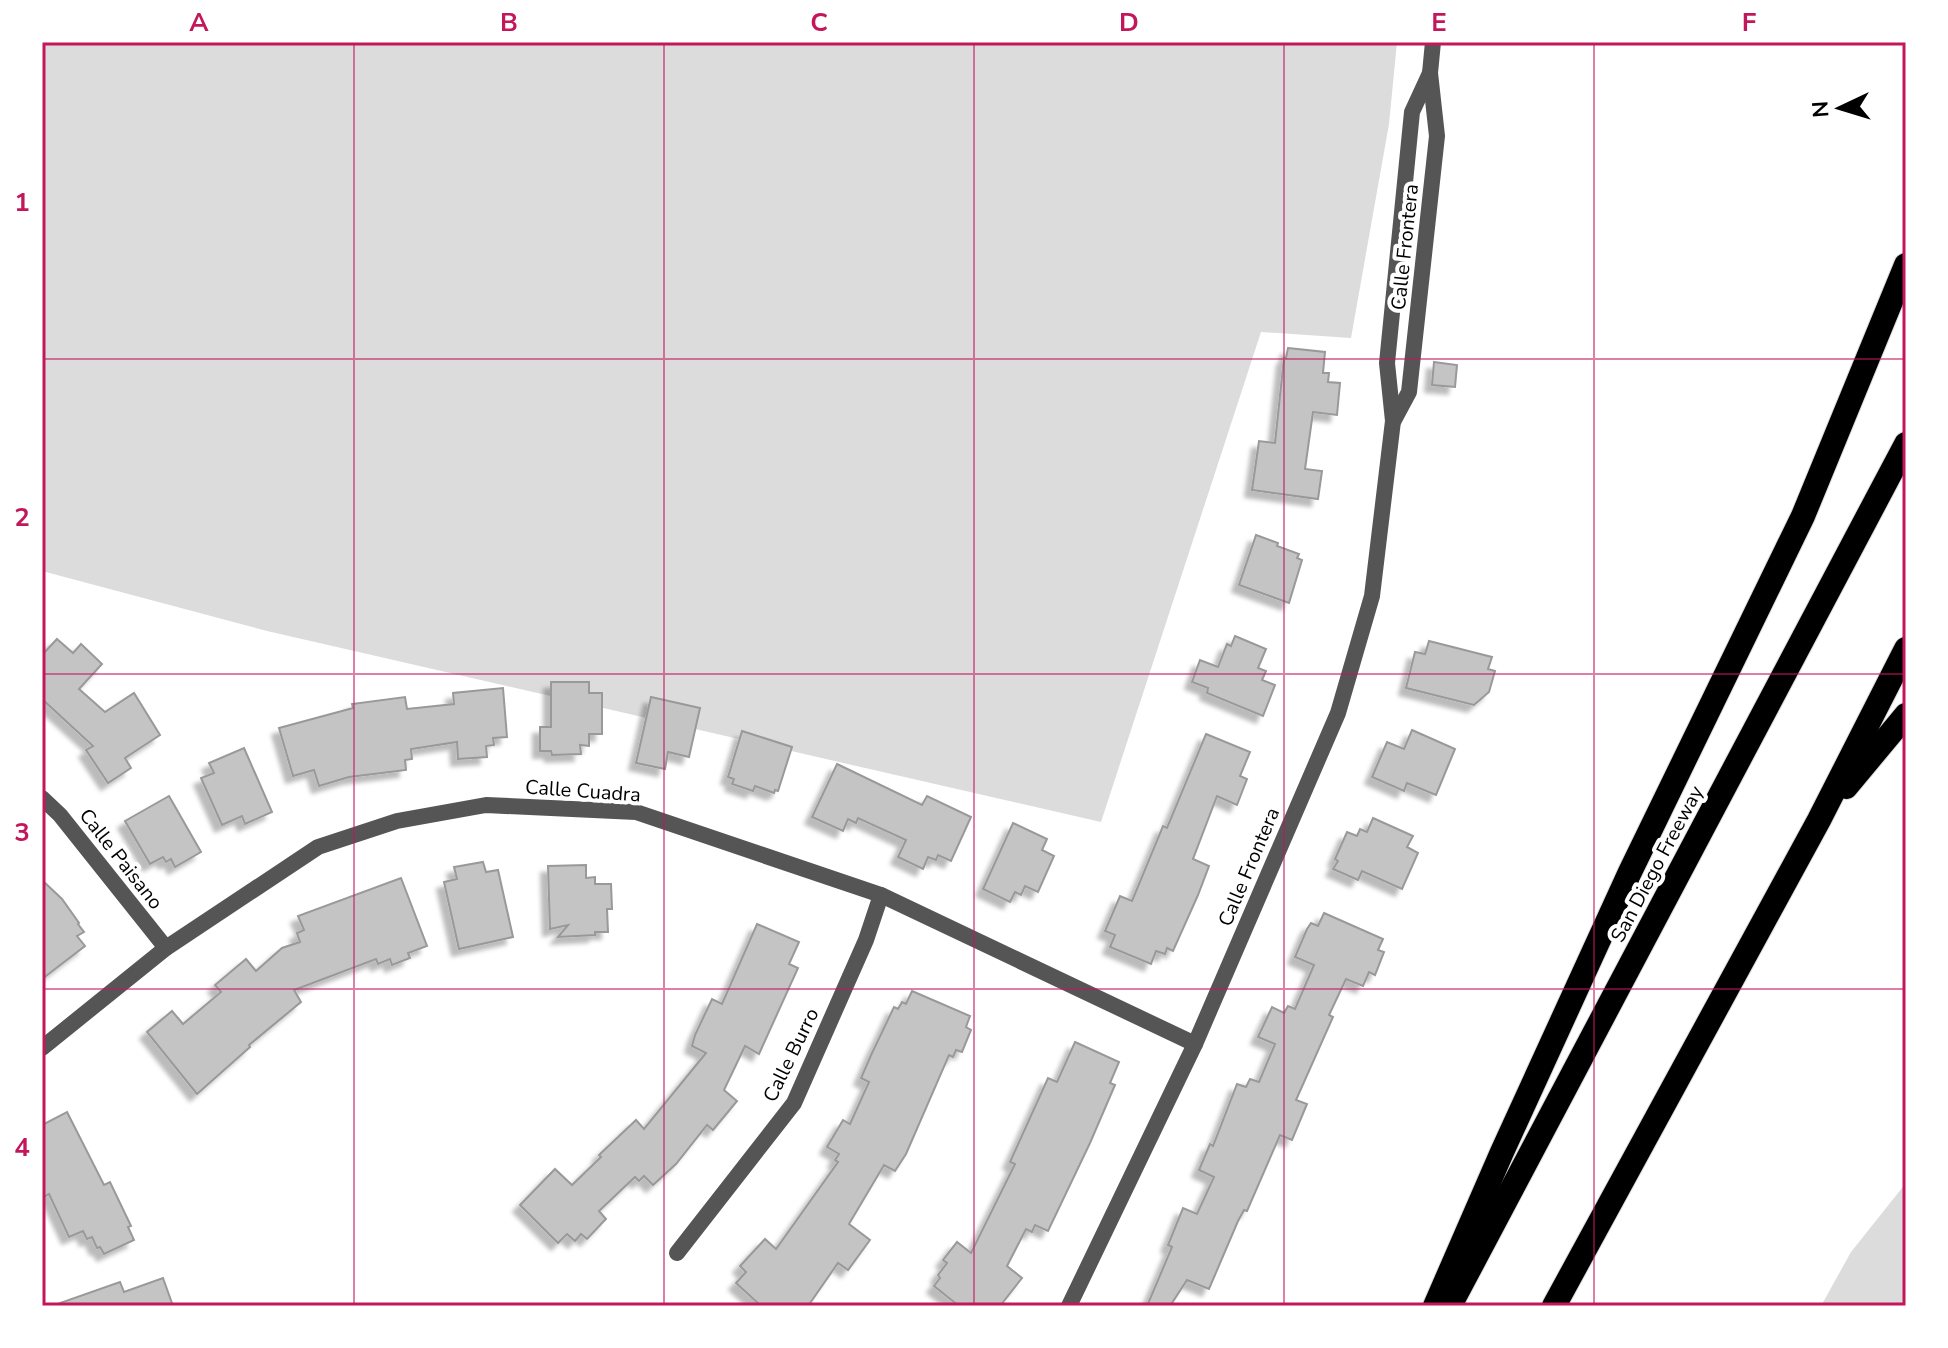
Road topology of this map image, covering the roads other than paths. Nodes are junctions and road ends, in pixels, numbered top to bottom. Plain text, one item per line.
1 (1433, 42) edge
2 (1430, 73) junction
3 (1906, 265) edge
4 (1393, 421) junction
5 (1906, 444) edge
6 (1906, 649) edge
7 (1906, 715) edge
8 (42, 798) edge
9 (1819, 820) junction
10 (881, 895) junction
11 (166, 948) junction
12 (1195, 1044) junction
13 (42, 1048) edge
14 (677, 1253) dead end
15 (1069, 1306) edge
16 (1435, 1306) edge
17 (1450, 1306) edge
18 (1554, 1306) edge

1 - 2 street, Calle Frontera
2 - 4 street, Calle Frontera
2 - 4 street, Calle Frontera
3 - 16 highway
4 - 12 street, Calle Frontera
5 - 17 highway, San Diego Freeway
6 - 9 highway
7 - 9 highway
8 - 11 street, Calle Paisano
9 - 18 highway
10 - 11 street, Calle Cuadra
10 - 12 street, Calle Cuadra
10 - 14 street, Calle Burro
11 - 13 street, Calle Cuadra
12 - 15 street, Calle Frontera

